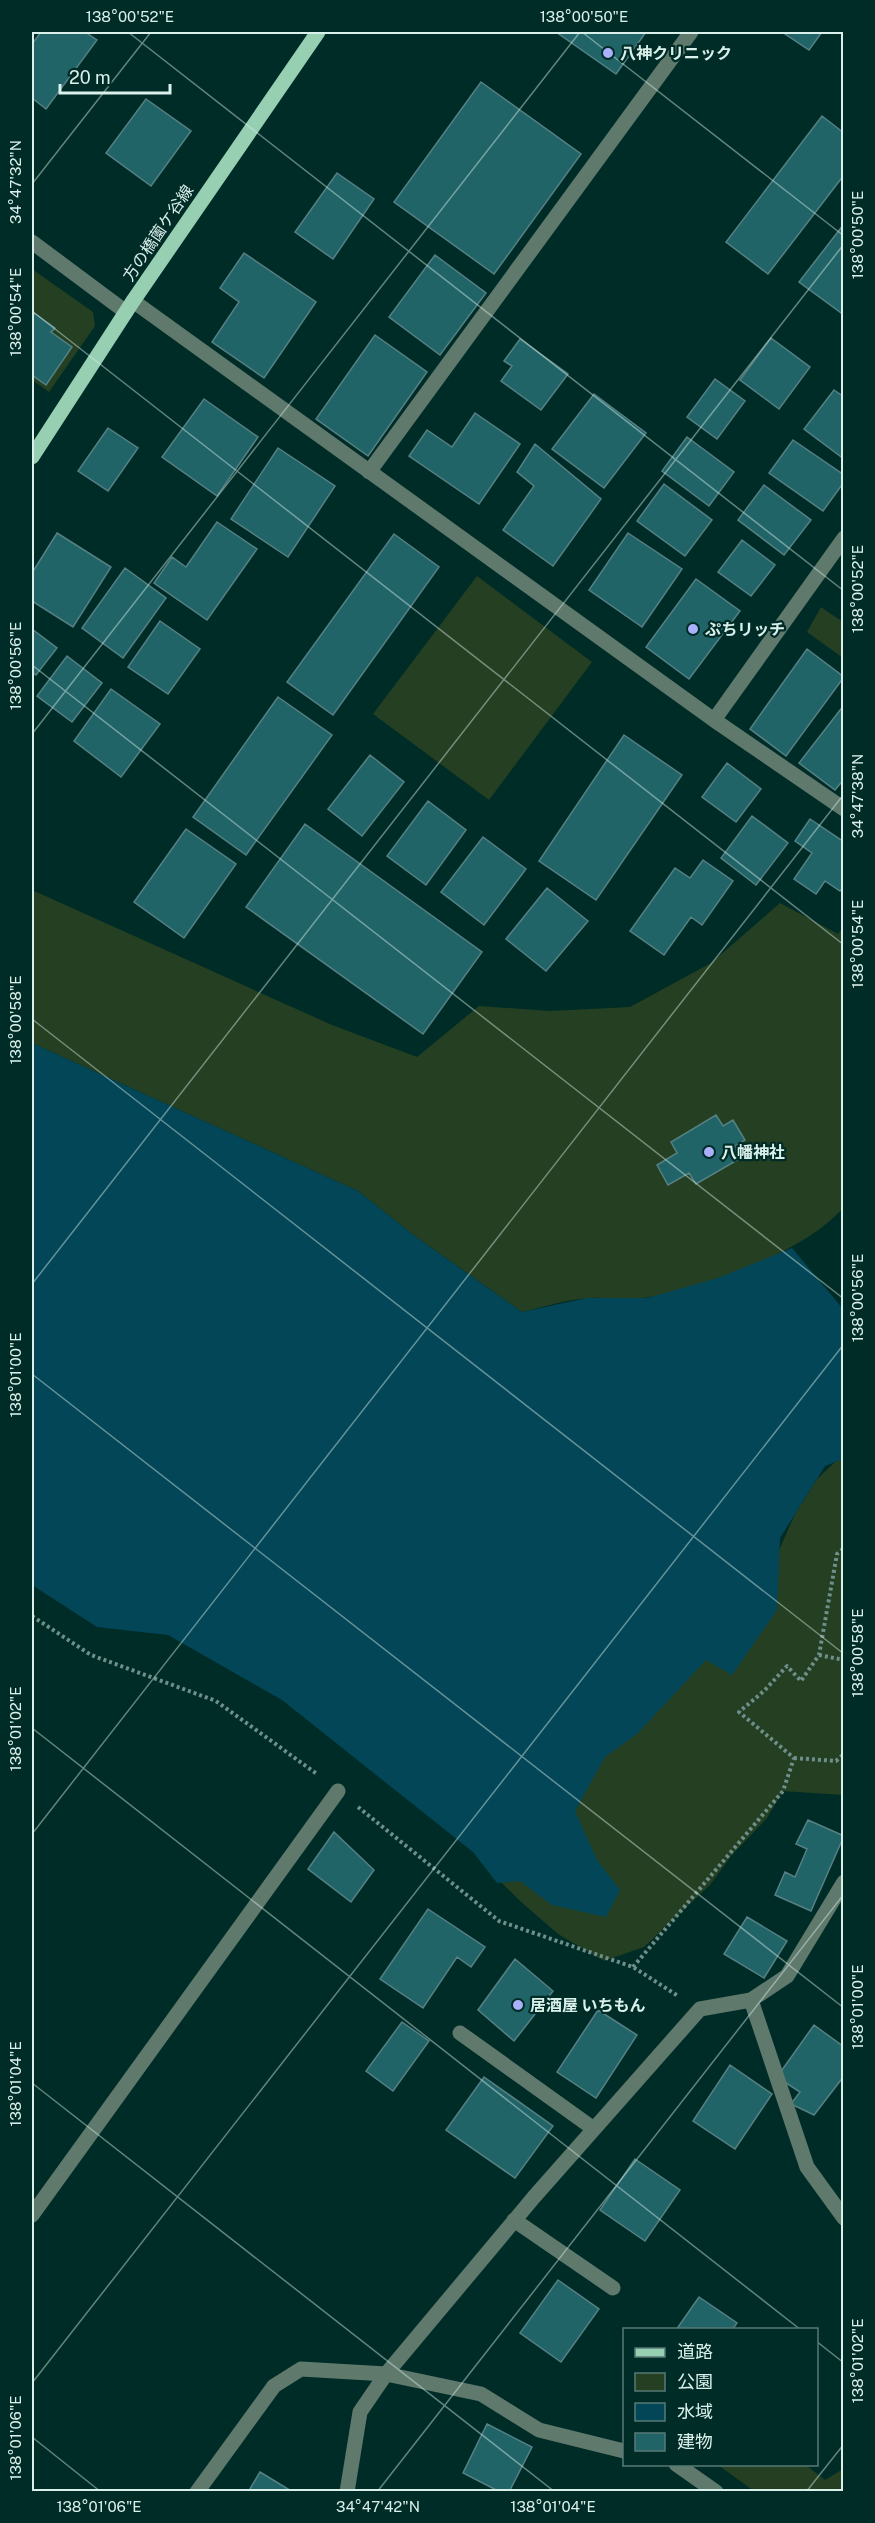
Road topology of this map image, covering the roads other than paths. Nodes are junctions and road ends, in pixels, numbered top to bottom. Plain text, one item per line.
1 (318, 32) edge
2 (691, 32) edge
3 (32, 242) edge
4 (130, 307) junction
5 (32, 457) edge
6 (369, 472) junction
7 (843, 538) edge
8 (714, 720) junction
9 (843, 810) edge
10 (338, 1791) dead end
11 (841, 1892) edge
12 (750, 2000) junction
13 (460, 2033) dead end
14 (594, 2129) junction
15 (32, 2215) edge
16 (843, 2218) edge
17 (514, 2220) junction
18 (613, 2288) dead end
19 (386, 2374) junction
20 (623, 2451) edge
21 (679, 2466) edge
22 (197, 2492) edge
23 (347, 2492) edge
24 (716, 2492) edge

1 - 4 main road, 方の橋薗ケ谷線
2 - 6 street
3 - 4 street
4 - 5 main road, 方の橋薗ケ谷線
4 - 6 street
6 - 8 street
7 - 8 street
8 - 9 street
10 - 15 street
11 - 12 street
12 - 14 street
12 - 16 street
13 - 14 street
14 - 17 street
17 - 18 street
17 - 19 street
19 - 20 street
19 - 22 street
19 - 23 street
21 - 24 street

